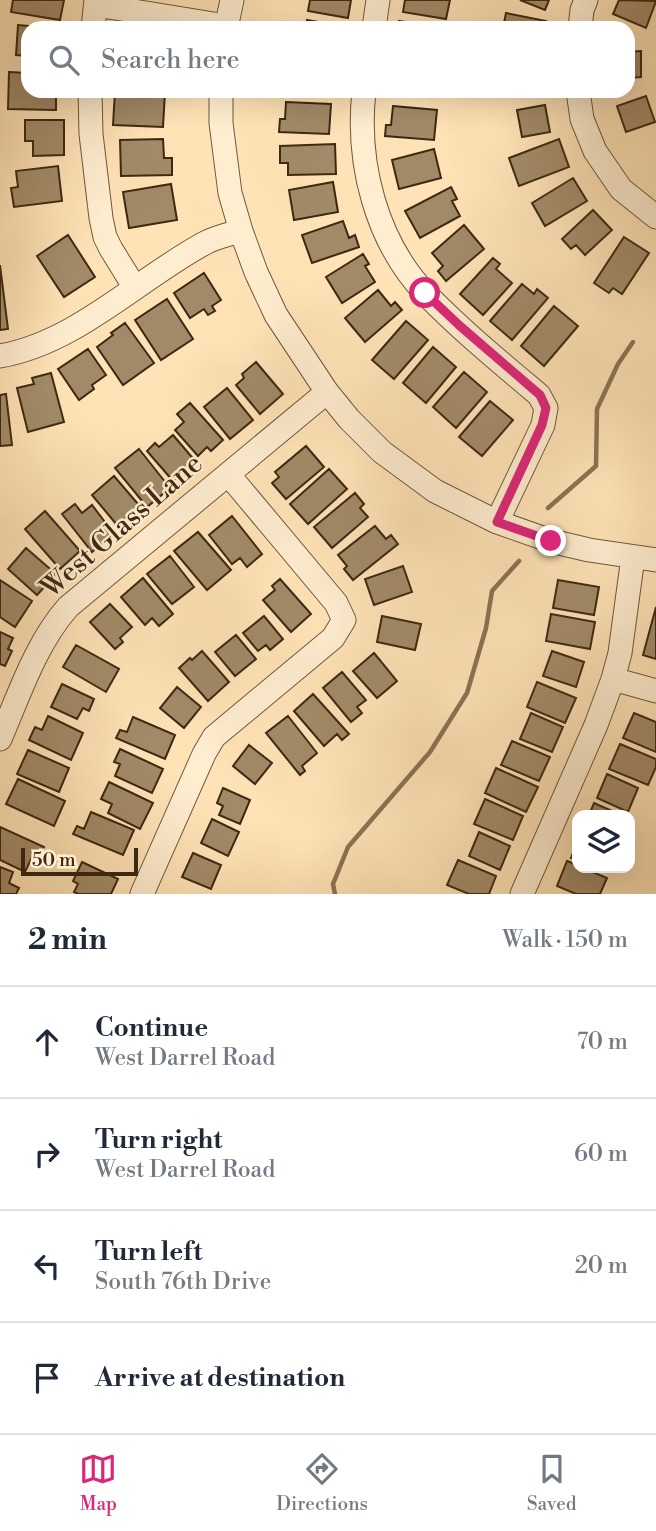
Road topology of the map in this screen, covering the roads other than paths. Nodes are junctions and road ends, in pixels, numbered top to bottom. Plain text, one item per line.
1 (232, 0) edge
2 (378, 0) edge
3 (586, 0) edge
4 (96, 2) edge
5 (94, 21) edge
6 (195, 21) edge
7 (227, 21) edge
8 (375, 21) edge
9 (581, 21) edge
10 (90, 98) edge
11 (221, 98) edge
12 (363, 98) edge
13 (579, 98) edge
14 (656, 217) edge
15 (240, 231) junction
16 (135, 288) junction
17 (0, 356) edge
18 (327, 392) junction
19 (228, 474) junction
20 (497, 522) junction
21 (645, 558) edge
22 (613, 679) junction
23 (656, 691) edge
24 (0, 739) edge
25 (142, 894) edge
26 (522, 894) edge

1 - 7 street
2 - 8 street
3 - 9 street
4 - 5 street
4 - 6 street
10 - 16 street
11 - 15 street
12 - 20 street
13 - 14 street
15 - 16 street
15 - 18 street
16 - 17 street
18 - 19 street, West Glass Lane
18 - 20 street
19 - 24 street, West Glass Lane
19 - 25 street
20 - 21 street
21 - 22 street
22 - 23 street
22 - 26 street

